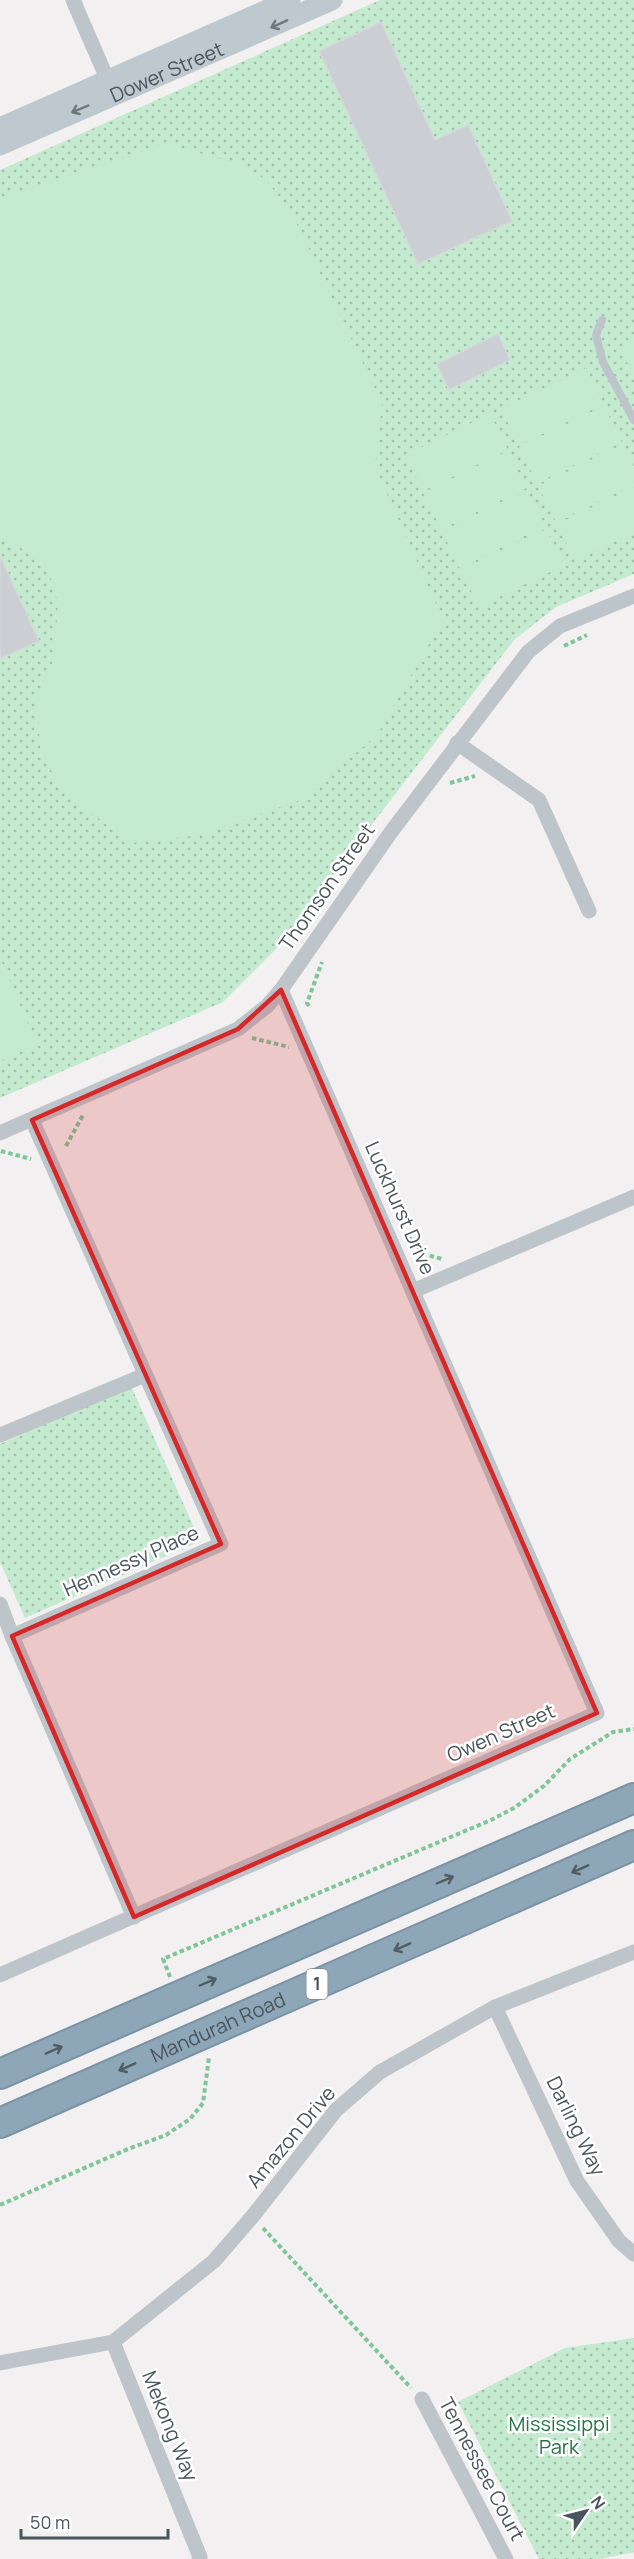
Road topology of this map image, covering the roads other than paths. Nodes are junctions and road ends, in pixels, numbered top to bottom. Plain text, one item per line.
1 (72, 0) edge
2 (290, 0) edge
3 (332, 0) edge
4 (111, 88) junction
5 (0, 128) edge
6 (0, 145) edge
7 (602, 320) dead end
8 (634, 420) edge
9 (634, 596) edge
10 (458, 743) junction
11 (590, 911) dead end
12 (281, 990) junction
13 (32, 1120) junction
14 (0, 1133) edge
15 (634, 1197) edge
16 (414, 1291) junction
17 (145, 1375) junction
18 (0, 1435) edge
19 (0, 1604) edge
20 (12, 1636) junction
21 (634, 1798) edge
22 (634, 1845) edge
23 (134, 1917) junction
24 (634, 1952) edge
25 (0, 1975) edge
26 (495, 2007) junction
27 (0, 2074) edge
28 (0, 2123) edge
29 (634, 2254) edge
30 (113, 2342) junction
31 (0, 2363) edge
32 (422, 2399) road end
33 (199, 2559) edge
34 (506, 2559) edge

1 - 4 street
2 - 4 street, Dower Street
3 -> 4 street, Dower Street
4 - 5 street, Dower Street
4 -> 6 street, Dower Street
7 - 8 lane
9 - 10 street, Thomson Street
10 - 11 street
10 - 12 street, Thomson Street
12 - 13 street, Thomson Street
12 - 16 street, Luckhurst Drive
13 - 14 street, Thomson Street
13 - 17 street, Hennessy Place
15 - 16 street, Luckhurst Drive
16 - 23 street, Owen Street
17 - 18 street
17 - 20 street, Hennessy Place
19 - 20 street
20 - 23 street
27 -> 21 highway, 1
22 -> 28 highway, Mandurah Road / 1
23 - 25 street, Owen Street
24 - 26 street, Amazon Drive
26 - 29 street, Darling Way
26 - 30 street, Amazon Drive
30 - 31 street, Amazon Drive
30 - 33 street, Mekong Way
32 - 34 street, Tennessee Court

